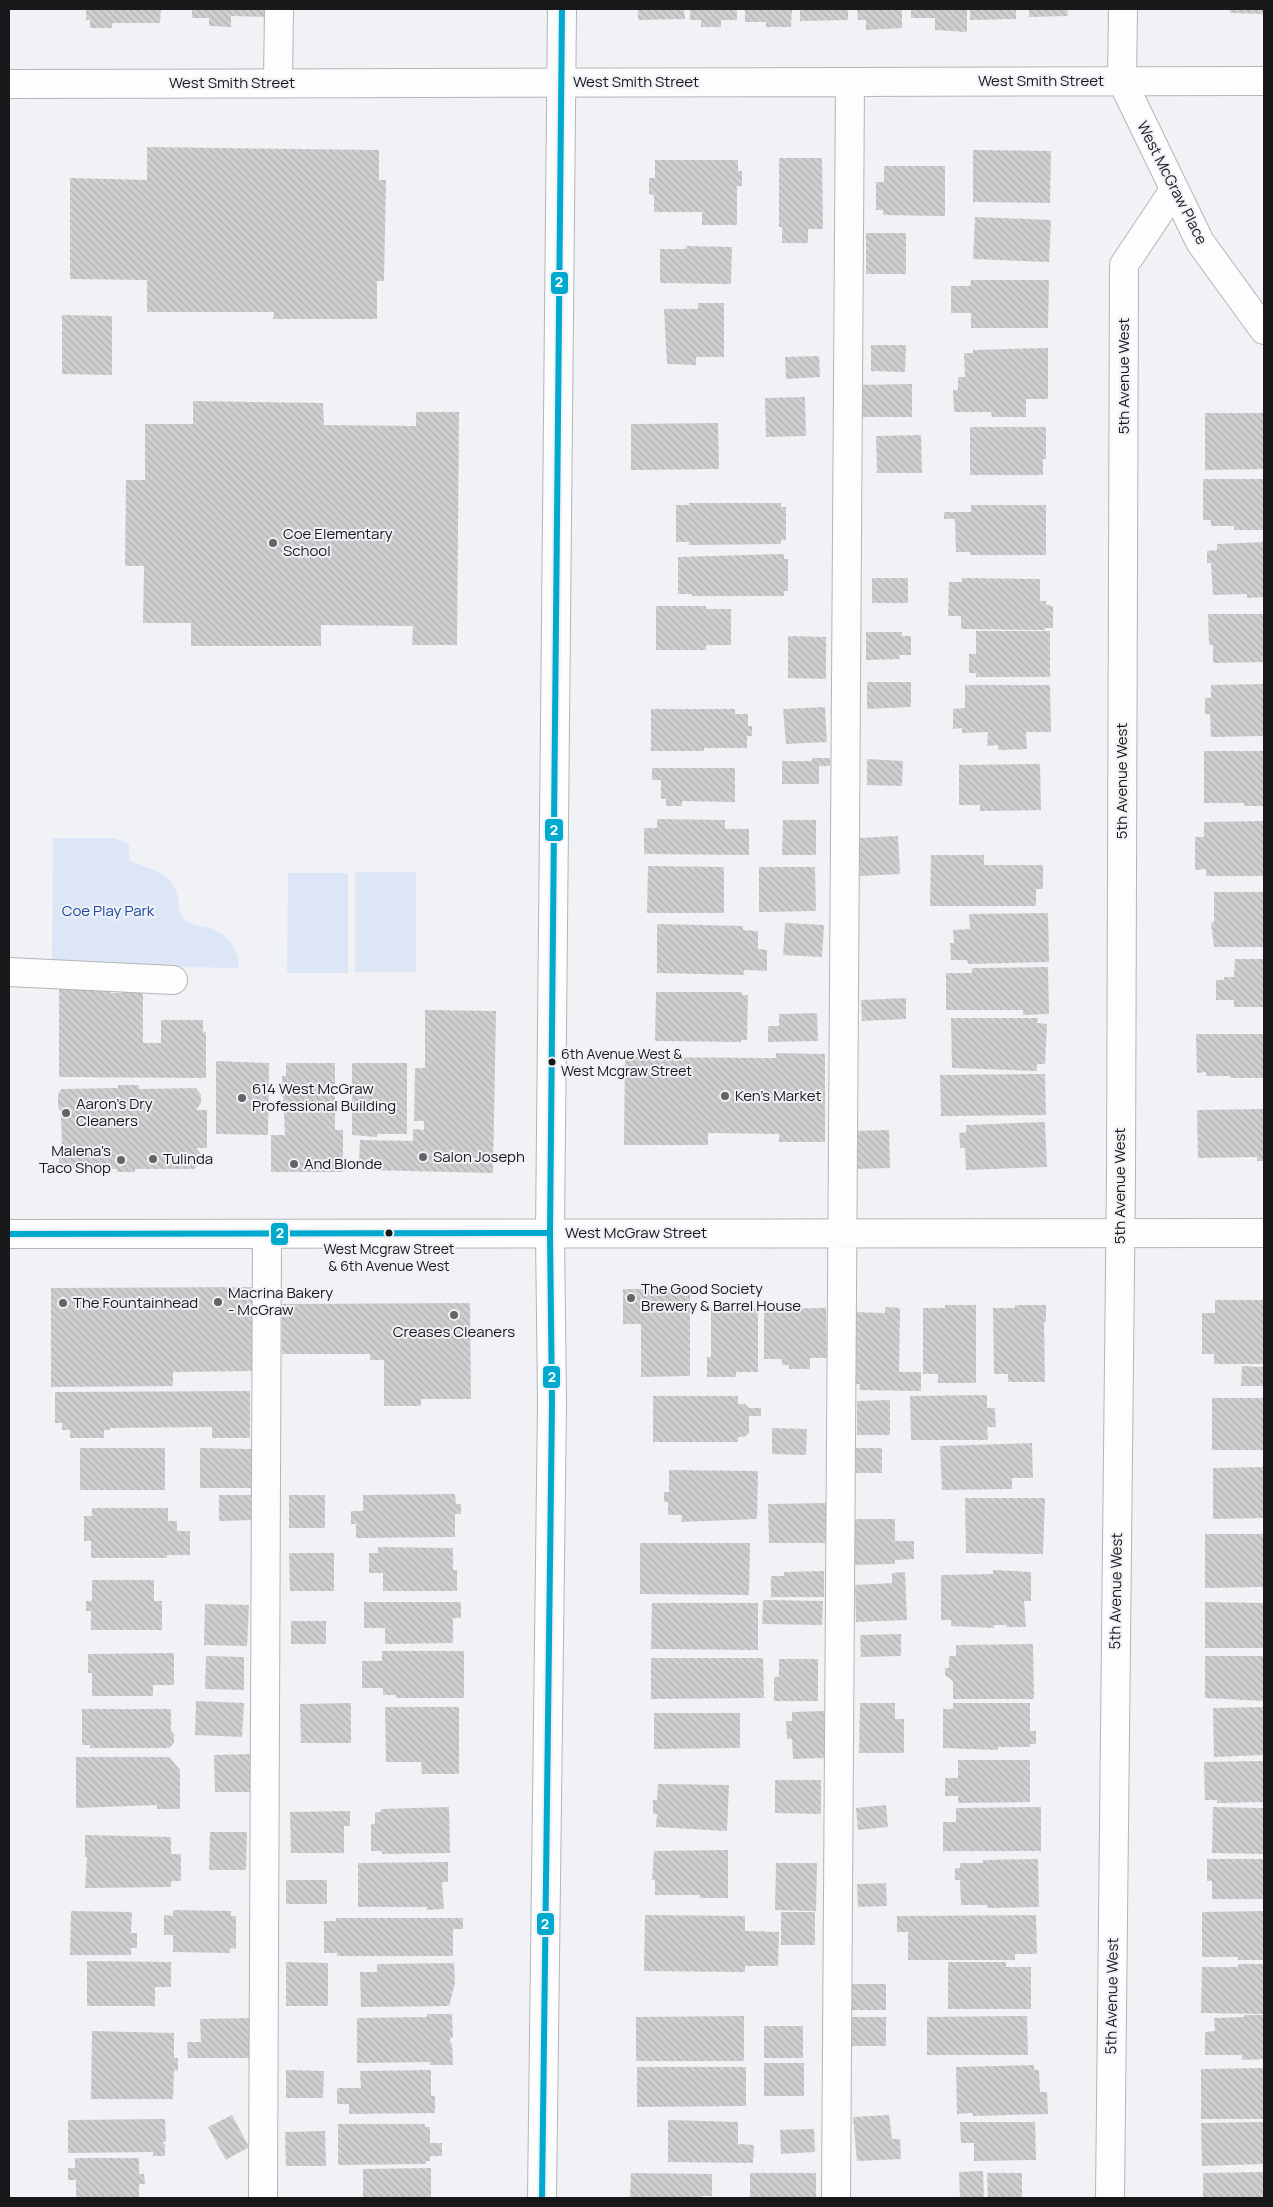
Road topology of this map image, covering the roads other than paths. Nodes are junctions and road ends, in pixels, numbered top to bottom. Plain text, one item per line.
1 (279, 9) edge
2 (562, 9) edge
3 (1124, 9) edge
4 (1122, 81) junction
5 (1264, 81) edge
6 (561, 82) junction
7 (850, 82) junction
8 (278, 83) junction
9 (9, 84) edge
10 (1174, 190) junction
11 (1264, 330) edge
12 (9, 972) edge
13 (173, 980) dead end
14 (550, 1233) junction
15 (842, 1233) junction
16 (1120, 1233) junction
17 (1264, 1233) edge
18 (9, 1234) edge
19 (267, 1234) junction
20 (263, 2198) edge
21 (542, 2198) edge
22 (836, 2198) edge
23 (1110, 2198) edge

1 - 8 street
2 - 6 street
3 - 4 street
4 - 5 street, West Smith Street
4 - 7 street, West Smith Street
4 - 10 street, West McGraw Place
6 - 7 street, West Smith Street
6 - 8 street, West Smith Street
6 - 14 street
7 - 15 street
8 - 9 street, West Smith Street
10 - 11 street, West McGraw Place
10 - 16 street, 5th Avenue West
12 - 13 street
14 - 15 street, West McGraw Street
14 - 19 street, West McGraw Street
14 - 21 street
15 - 16 street, West McGraw Street
15 - 22 street
16 - 17 street, West McGraw Street
16 - 23 street, 5th Avenue West
18 - 19 street, West McGraw Street
19 - 20 street

